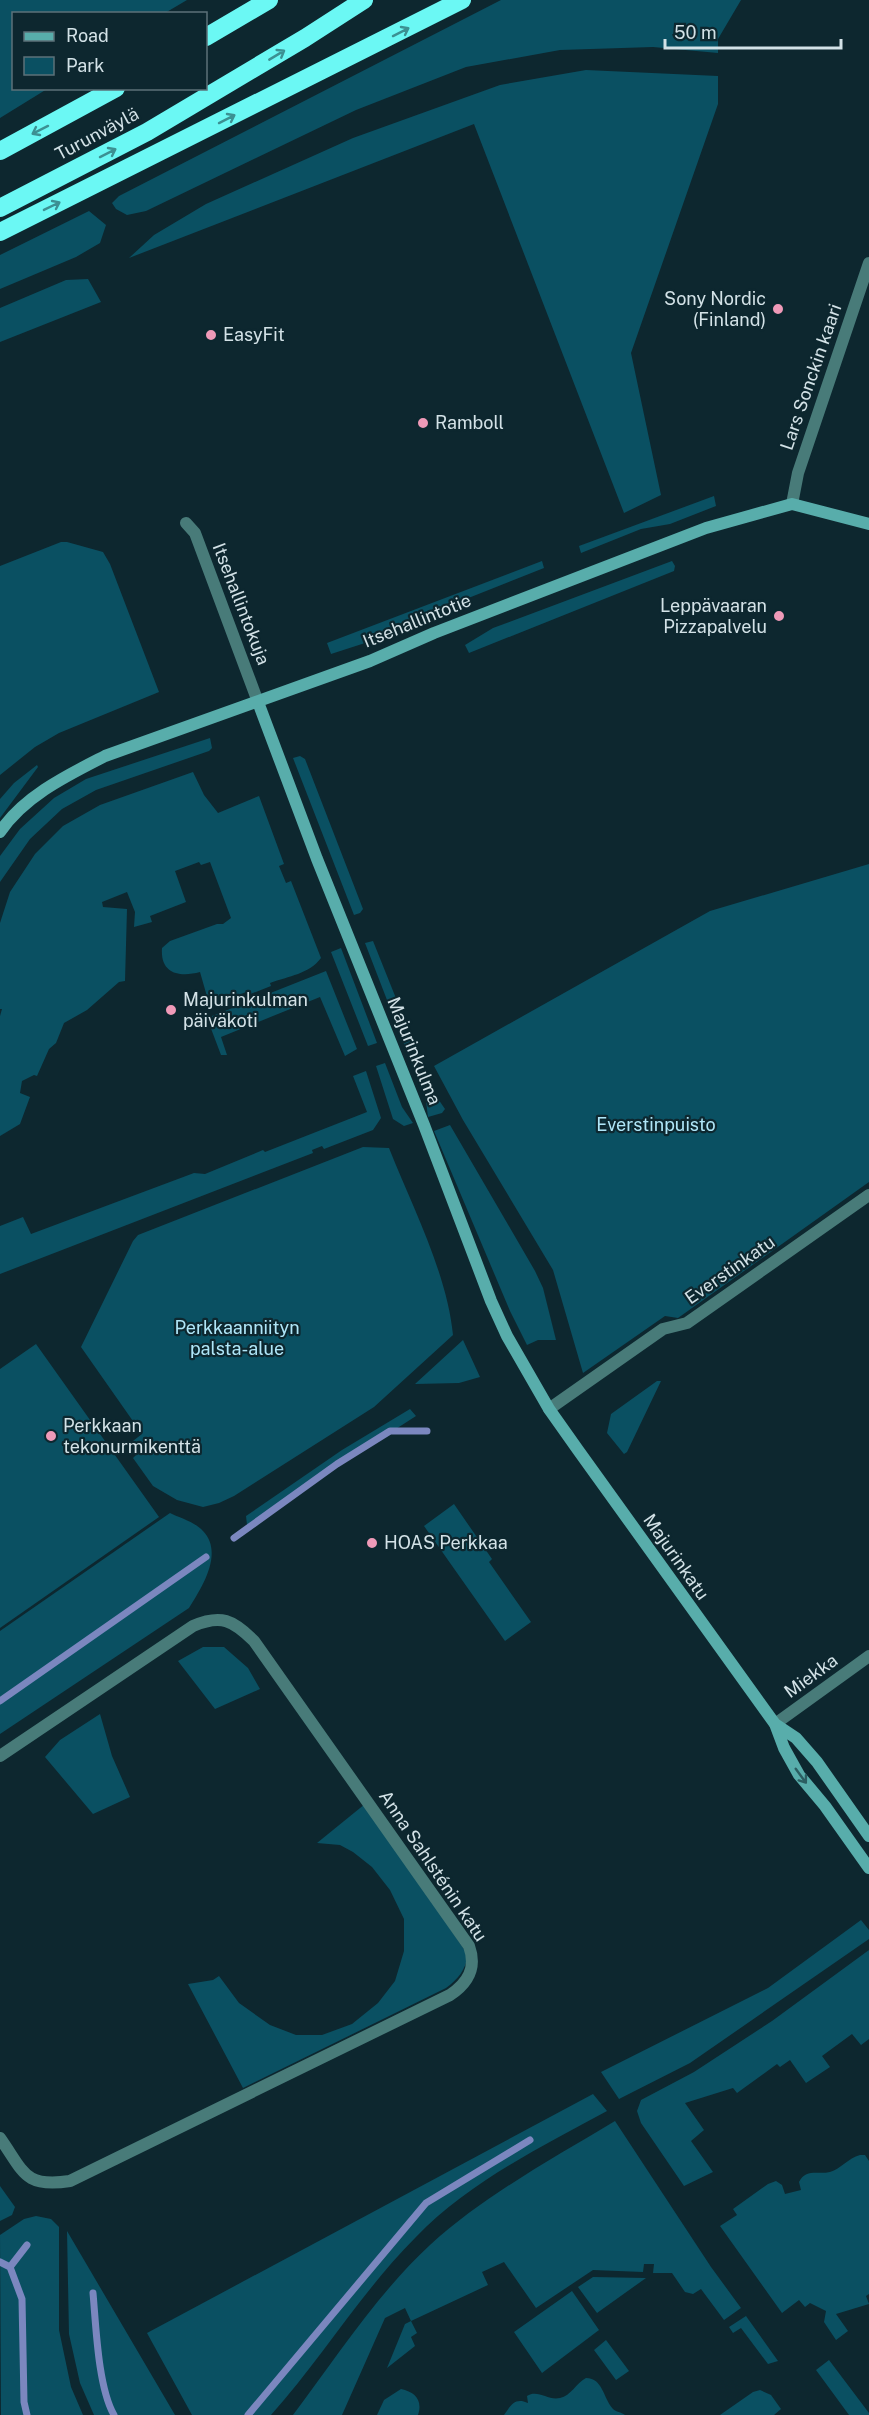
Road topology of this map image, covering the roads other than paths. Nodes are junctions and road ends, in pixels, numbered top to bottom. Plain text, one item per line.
1 (269, 0) edge
2 (364, 0) edge
3 (462, 0) edge
4 (207, 36) edge
5 (112, 90) edge
6 (0, 151) edge
7 (0, 208) edge
8 (0, 232) edge
9 (869, 263) edge
10 (792, 504) junction
11 (186, 523) dead end
12 (869, 524) edge
13 (258, 702) junction
14 (0, 832) edge
15 (869, 1195) edge
16 (549, 1409) junction
17 (869, 1656) edge
18 (775, 1724) junction
19 (0, 1756) edge
20 (869, 1836) edge
21 (869, 1868) edge
22 (0, 2138) edge

1 - 4 highway
7 -> 2 highway, Turunväylä
8 -> 3 highway
5 -> 6 highway, Turunväylä
9 - 10 street, Lars Sonckin kaari
10 - 12 street
10 - 13 street, Itsehallintotie
11 - 13 street, Itsehallintokuja
13 - 14 street, Itsehallintotie
13 - 16 street, Majurinkulma
15 - 16 street, Everstinkatu
16 - 18 street, Majurinkatu
17 - 18 street, Miekka
18 - 20 street, Majurinkatu
18 -> 21 street, Majurinkatu
19 - 22 street, Anna Sahlsténin katu

